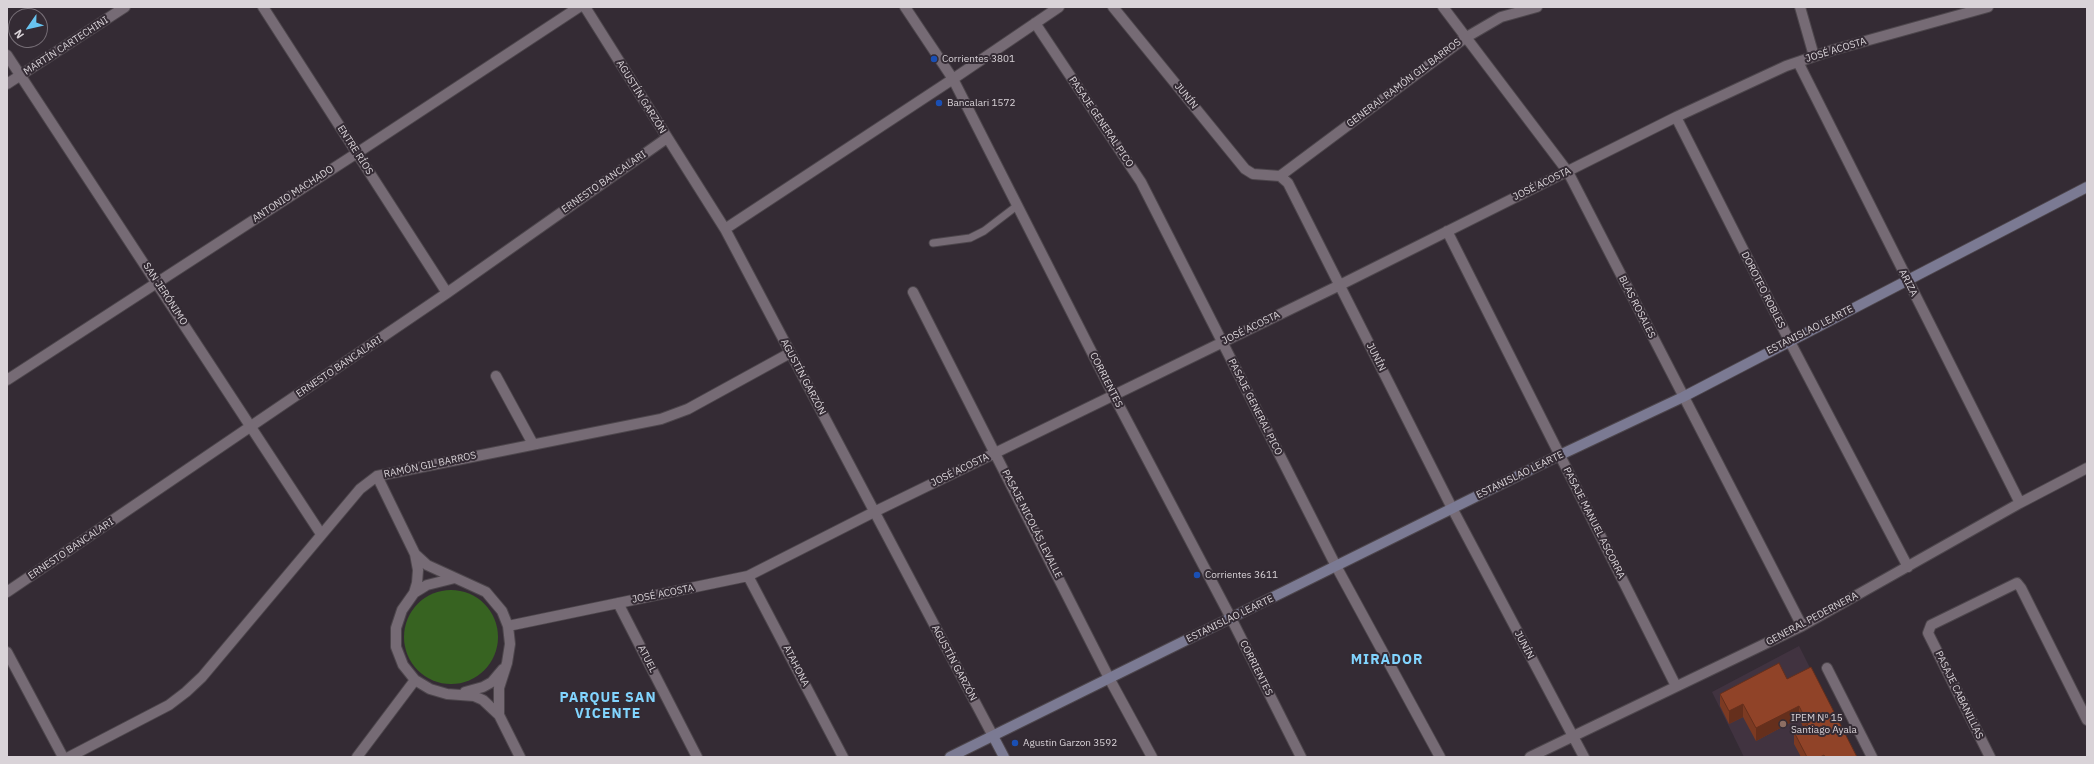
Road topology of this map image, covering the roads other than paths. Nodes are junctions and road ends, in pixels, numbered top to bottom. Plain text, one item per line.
1 (125, 7) edge
2 (263, 7) edge
3 (579, 7) edge
4 (585, 7) edge
5 (905, 7) edge
6 (1059, 7) edge
7 (1113, 7) edge
8 (1443, 7) edge
9 (1538, 7) edge
10 (1800, 7) edge
11 (1988, 7) edge
12 (1035, 23) junction
13 (1465, 38) junction
14 (7, 55) edge
15 (1814, 56) junction
16 (1798, 62) junction
17 (20, 76) junction
18 (953, 79) junction
19 (7, 84) edge
20 (1676, 117) junction
21 (667, 138) junction
22 (357, 153) junction
23 (1568, 172) junction
24 (1280, 176) junction
25 (2087, 187) edge
26 (1018, 205) junction
27 (725, 229) junction
28 (1447, 231) junction
29 (934, 244) dead end
30 (1907, 280) junction
31 (157, 282) junction
32 (1340, 285) junction
33 (913, 292) dead end
34 (447, 293) junction
35 (1789, 340) junction
36 (1222, 342) junction
37 (790, 353) junction
38 (496, 376) dead end
39 (7, 380) edge
40 (1114, 396) junction
41 (1683, 397) junction
42 (251, 427) junction
43 (533, 444) junction
44 (996, 453) junction
45 (1560, 455) junction
46 (2087, 468) edge
47 (377, 476) junction
48 (2020, 503) junction
49 (1452, 508) junction
50 (874, 512) junction
51 (321, 534) junction
52 (415, 554) junction
53 (1336, 566) junction
54 (1908, 567) junction
55 (748, 576) junction
56 (455, 578) junction
57 (7, 592) edge
58 (414, 593) junction
59 (618, 603) junction
60 (1231, 618) junction
61 (508, 626) junction
62 (1802, 626) junction
63 (7, 652) edge
64 (507, 664) junction
65 (1828, 668) dead end
66 (1110, 678) junction
67 (415, 680) junction
68 (1676, 686) junction
69 (456, 694) junction
70 (499, 715) junction
71 (2087, 720) edge
72 (993, 736) junction
73 (1573, 737) junction
74 (362, 755) edge
75 (63, 757) edge
76 (69, 757) edge
77 (520, 757) edge
78 (697, 757) edge
79 (843, 757) edge
80 (950, 757) edge
81 (1004, 757) edge
82 (1152, 757) edge
83 (1301, 757) edge
84 (1440, 757) edge
85 (1530, 757) edge
86 (1584, 757) edge
87 (1872, 757) edge
88 (1990, 757) edge

1 - 17 street, MARTÍN CARTECHINI
2 - 22 street, ENTRE RÍOS
3 - 22 street, ANTONIO MACHADO
4 - 21 street, AGUSTÍN GARZÓN
5 - 18 street, CORRIENTES
6 - 12 street
7 - 24 street, JUNÍN
8 - 13 street, BLAS ROSALES
9 - 13 street, GENERAL RAMÓN GIL BARROS
10 - 15 street
11 - 15 street, JOSÉ ACOSTA
12 - 18 street
12 - 36 street, PASAJE GENERAL PICO
13 - 23 street, BLAS ROSALES
13 - 24 street, GENERAL RAMÓN GIL BARROS
14 - 17 street, SAN JERÓNIMO
15 - 16 street, JOSÉ ACOSTA
16 - 20 street, JOSÉ ACOSTA
16 - 30 street, ARIZA
17 - 19 street, MARTÍN CARTECHINI
17 - 31 street, SAN JERÓNIMO
18 - 26 street, CORRIENTES
18 - 27 street
20 - 23 street, JOSÉ ACOSTA
20 - 35 street, DOROTEO ROBLES
21 - 27 street, AGUSTÍN GARZÓN
21 - 34 street, ERNESTO BANCALARI
22 - 31 street, ANTONIO MACHADO
22 - 34 street, ENTRE RÍOS
23 - 28 street, JOSÉ ACOSTA
23 - 41 street, BLAS ROSALES
24 - 32 street, JUNÍN
25 - 30 main road, ESTANISLAO LEARTE
26 - 29 lane
26 - 40 street, CORRIENTES
27 - 37 street, AGUSTÍN GARZÓN
28 - 32 street, JOSÉ ACOSTA
28 - 45 street, PASAJE MANUEL ASCORRA
30 - 35 main road, ESTANISLAO LEARTE
30 - 48 street, ARIZA
31 - 39 street, ANTONIO MACHADO
31 - 42 street, SAN JERÓNIMO
32 - 36 street, JOSÉ ACOSTA
32 - 49 street, JUNÍN
33 - 44 street, PASAJE NICOLÁS LEVALLE
34 - 42 street, ERNESTO BANCALARI
35 - 41 main road, ESTANISLAO LEARTE
35 - 54 street, DOROTEO ROBLES
36 - 40 street, JOSÉ ACOSTA
36 - 53 street, PASAJE GENERAL PICO
37 - 43 street, RAMÓN GIL BARROS
37 - 50 street, AGUSTÍN GARZÓN
38 - 43 street
40 - 44 street, JOSÉ ACOSTA
40 - 60 street, CORRIENTES
41 - 45 main road, ESTANISLAO LEARTE
41 - 62 street, BLAS ROSALES
42 - 51 street, SAN JERÓNIMO
42 - 57 street, ERNESTO BANCALARI
43 - 47 street, RAMÓN GIL BARROS
44 - 50 street, JOSÉ ACOSTA
44 - 66 street, PASAJE NICOLÁS LEVALLE
45 - 49 main road, ESTANISLAO LEARTE
45 - 68 street, PASAJE MANUEL ASCORRA
46 - 48 street, GENERAL PEDERNERA
47 - 51 street, RAMÓN GIL BARROS
47 - 52 street
48 - 54 street, GENERAL PEDERNERA
49 - 53 main road, ESTANISLAO LEARTE
49 - 73 street, JUNÍN
50 - 55 street, JOSÉ ACOSTA
50 - 72 street, AGUSTÍN GARZÓN
51 - 76 street, RAMÓN GIL BARROS
52 - 56 street
52 - 58 street
53 - 60 main road, ESTANISLAO LEARTE
53 - 84 street, PASAJE GENERAL PICO
54 - 62 street, GENERAL PEDERNERA
55 - 59 street, JOSÉ ACOSTA
55 - 79 street, ATAHONA
56 - 58 street
56 - 61 street
58 - 67 street
59 - 61 street, JOSÉ ACOSTA
59 - 78 street, ATUEL
60 - 66 main road, ESTANISLAO LEARTE
60 - 83 street, CORRIENTES
61 - 64 street
62 - 68 street, GENERAL PEDERNERA
63 - 75 street
64 - 69 street
64 - 70 street
65 - 87 street
66 - 72 main road, ESTANISLAO LEARTE
66 - 82 street, PASAJE NICOLÁS LEVALLE
67 - 69 street
67 - 74 street
68 - 73 street, GENERAL PEDERNERA
69 - 70 street
70 - 77 street
71 - 88 street, PASAJE CABANILLAS
72 - 80 main road, ESTANISLAO LEARTE
72 - 81 main road, AGUSTÍN GARZÓN
73 - 85 street, GENERAL PEDERNERA
73 - 86 street, JUNÍN

